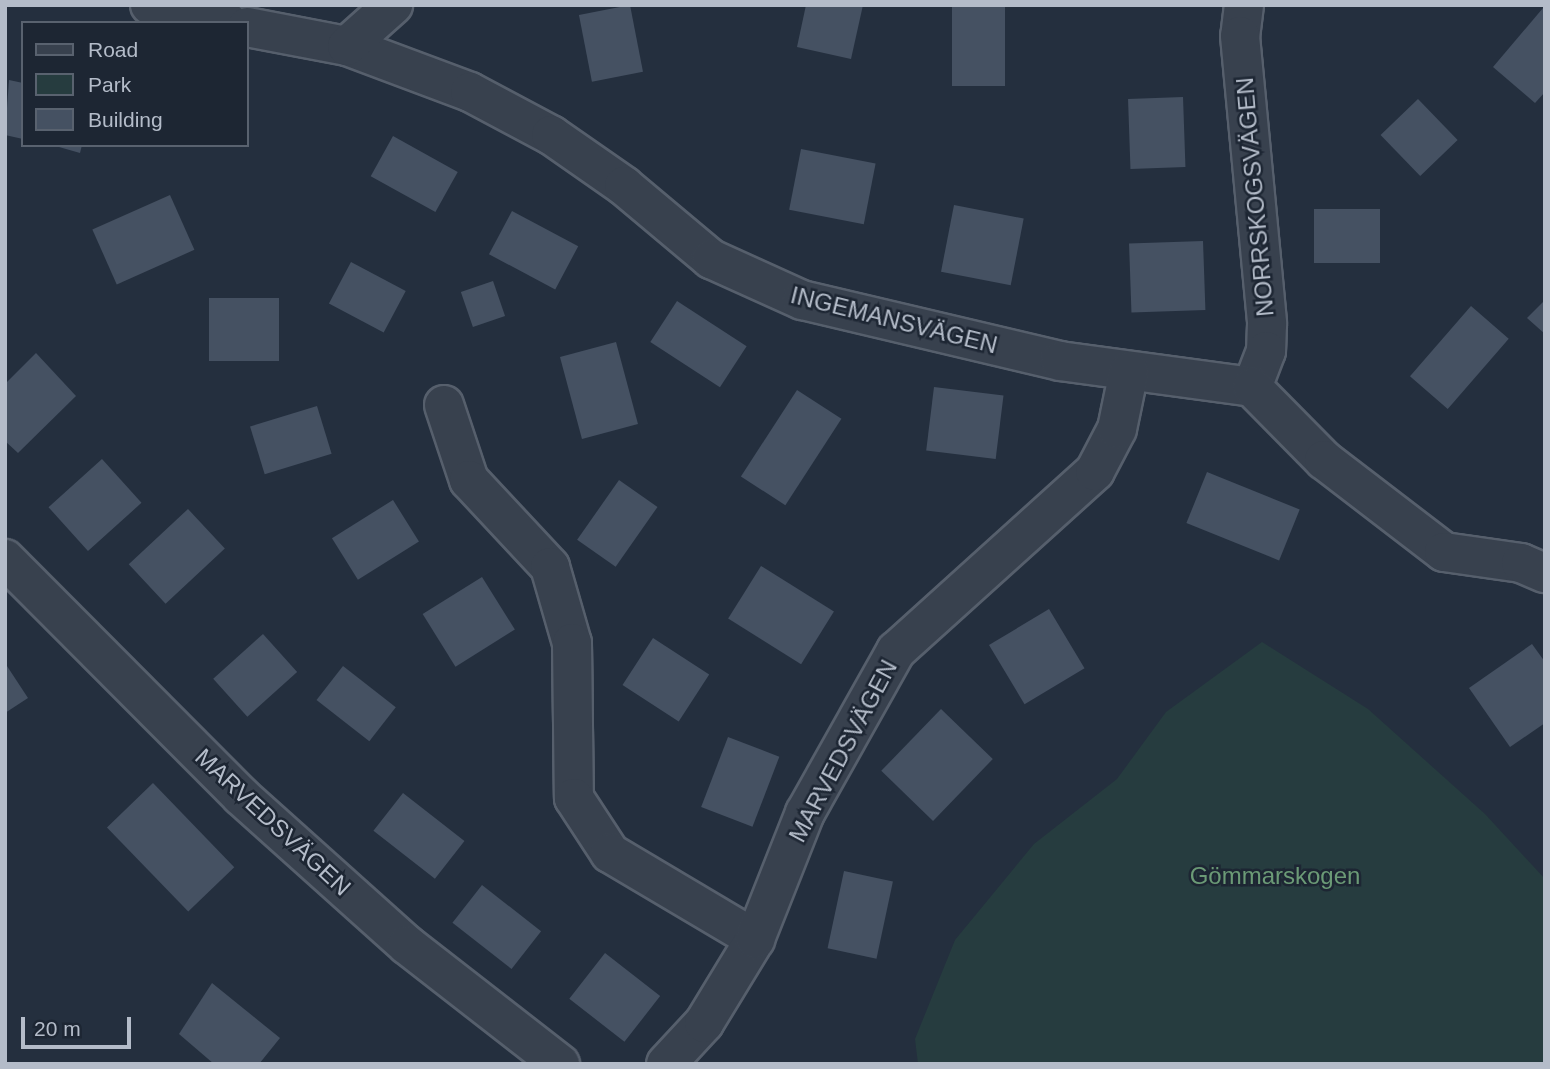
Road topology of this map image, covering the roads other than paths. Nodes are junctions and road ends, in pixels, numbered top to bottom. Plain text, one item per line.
1 (150, 5) edge
2 (393, 5) edge
3 (1244, 5) edge
4 (220, 21) edge
5 (248, 27) edge
6 (347, 46) junction
7 (1129, 371) junction
8 (1252, 387) junction
9 (443, 405) dead end
10 (5, 559) edge
11 (1545, 573) edge
12 (755, 939) junction
13 (560, 1064) edge
14 (666, 1064) edge

1 - 4 street
2 - 6 street
3 - 8 street, NORRSKOGSVÄGEN
5 - 6 street, INGEMANSVÄGEN
6 - 7 street, INGEMANSVÄGEN
7 - 8 street, INGEMANSVÄGEN
7 - 12 street, MARVEDSVÄGEN
8 - 11 street
9 - 12 street
10 - 13 street, MARVEDSVÄGEN
12 - 14 street, MARVEDSVÄGEN

